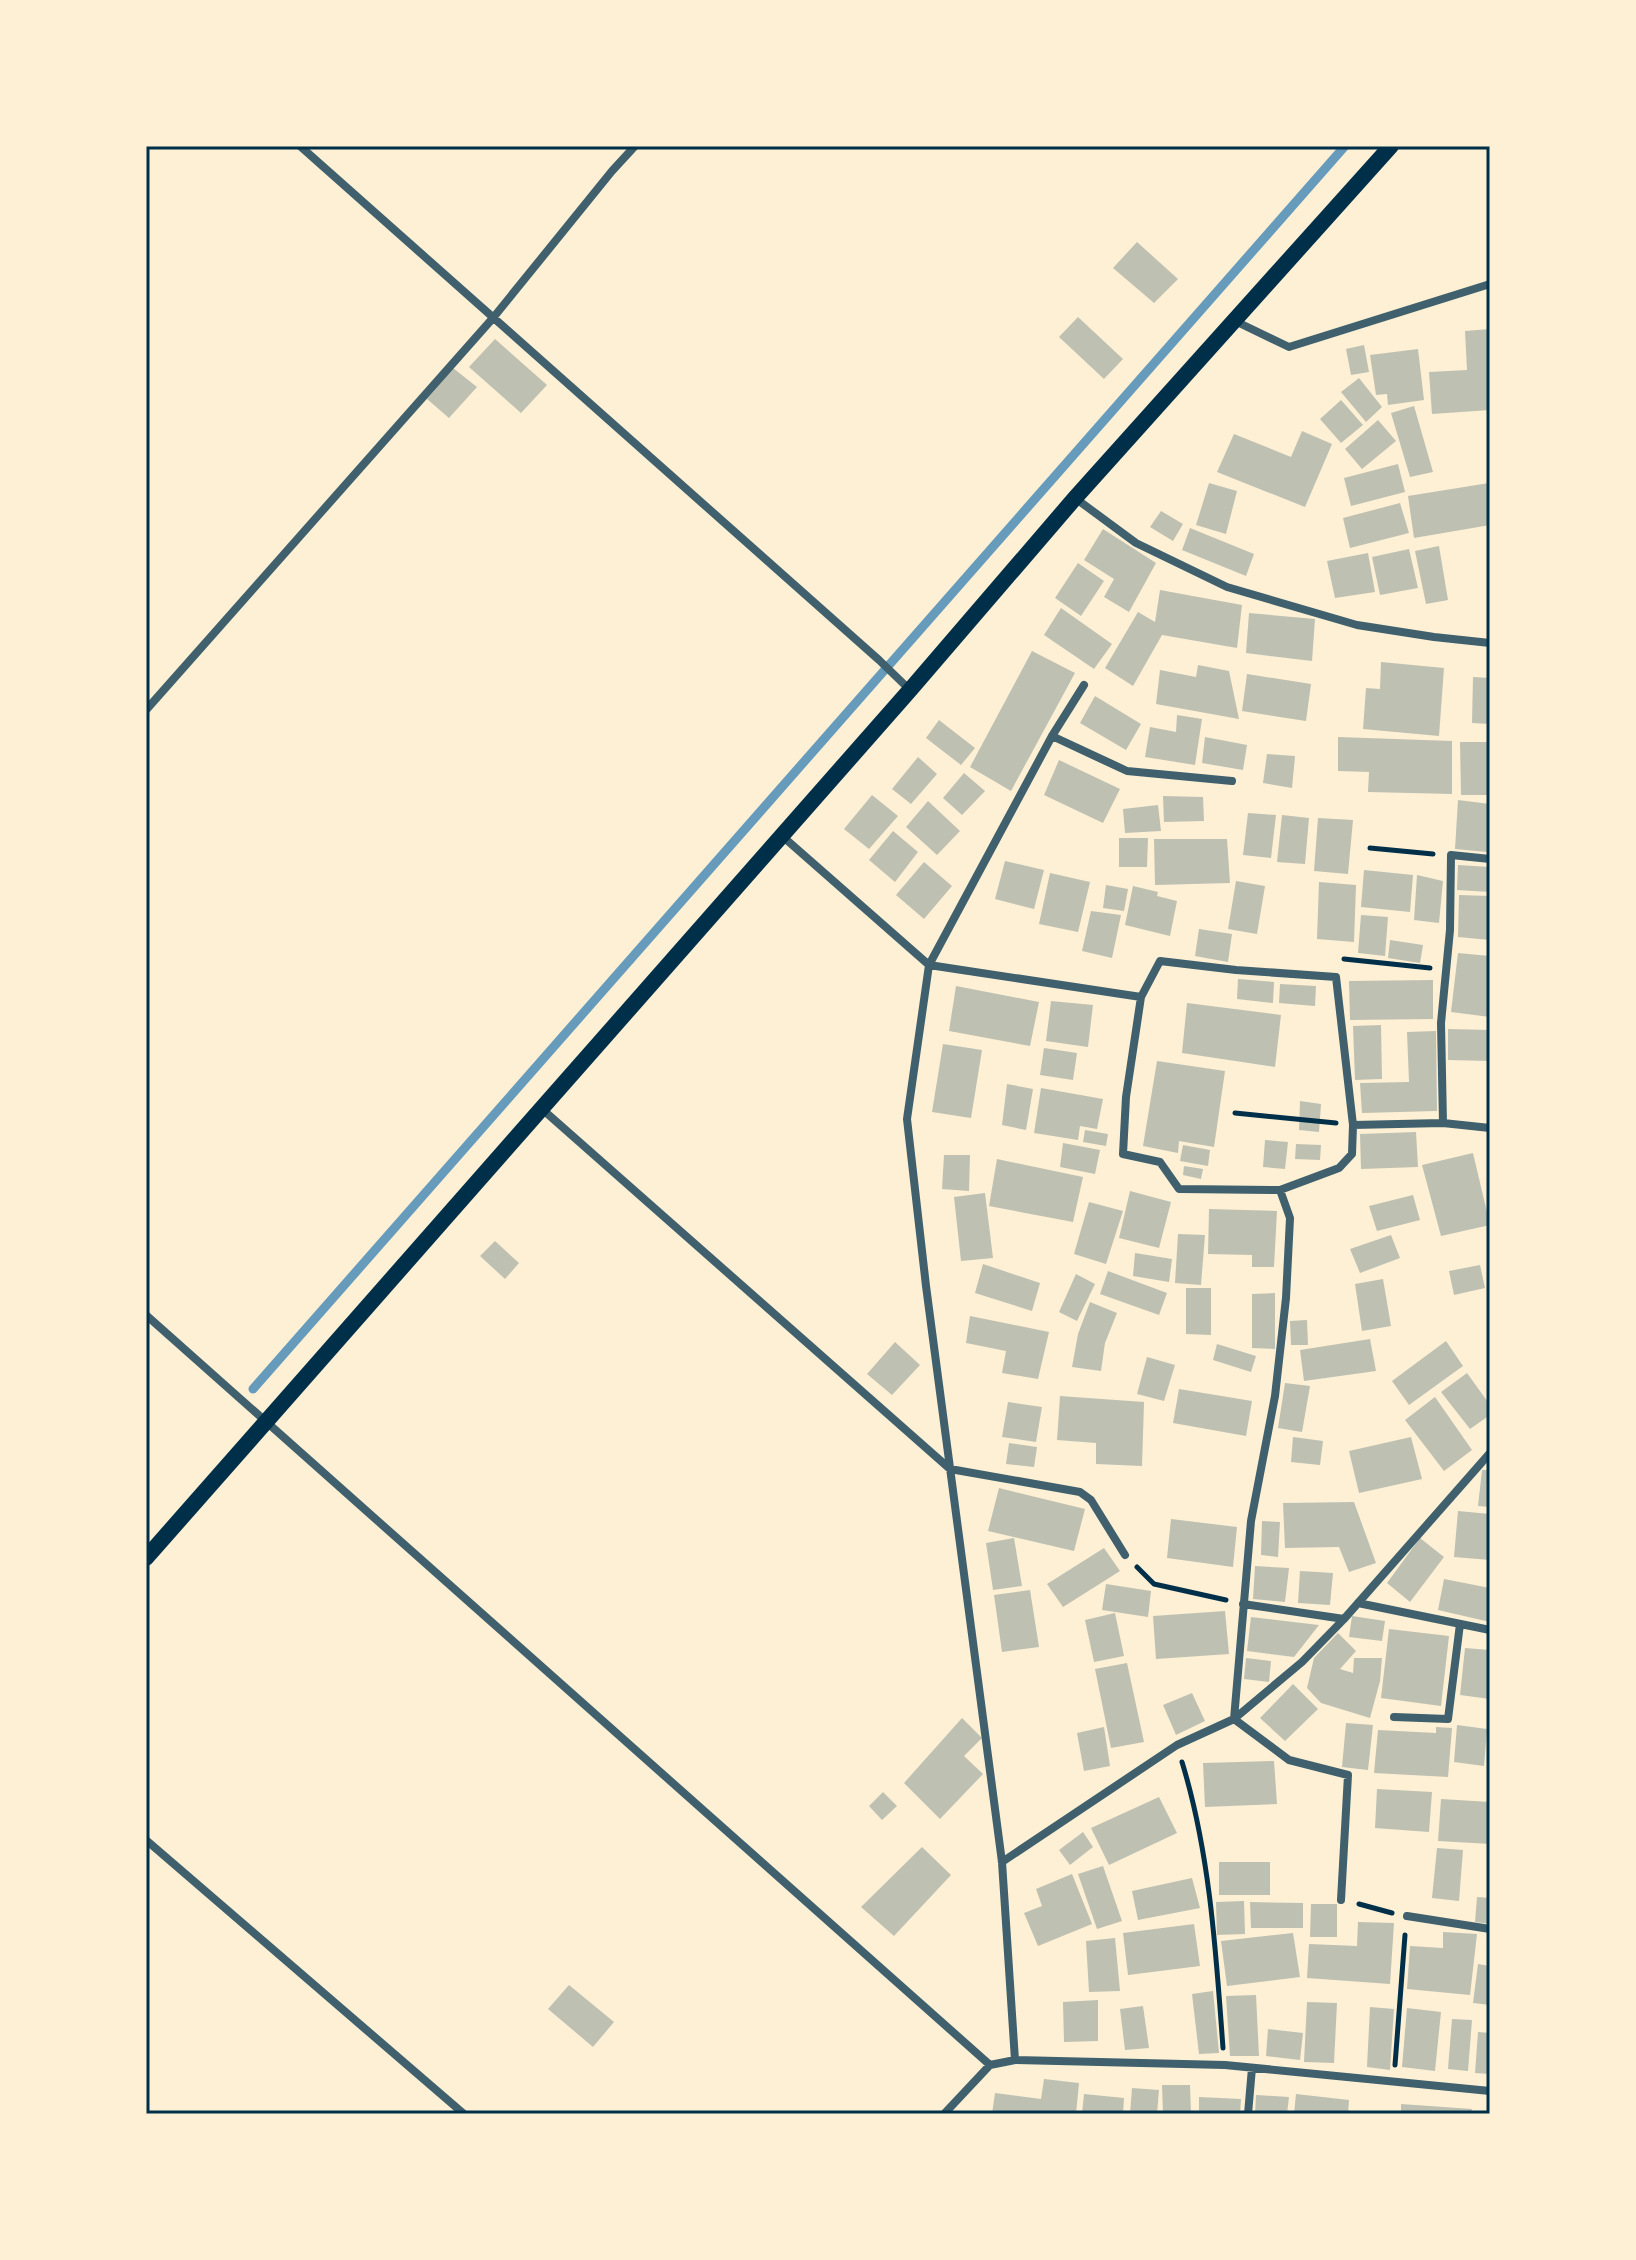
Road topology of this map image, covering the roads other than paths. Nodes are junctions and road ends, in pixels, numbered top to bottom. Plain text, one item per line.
1 (300, 146) edge
2 (635, 146) edge
3 (1391, 146) edge
4 (1490, 284) edge
5 (493, 318) junction
6 (1233, 320) junction
7 (1075, 498) junction
8 (1490, 643) edge
9 (1084, 685) dead end
10 (905, 686) junction
11 (146, 710) edge
12 (1052, 736) junction
13 (1232, 781) dead end
14 (781, 835) junction
15 (1490, 859) edge
16 (929, 965) junction
17 (1141, 997) junction
18 (542, 1109) junction
19 (1443, 1123) junction
20 (1353, 1125) junction
21 (1490, 1128) edge
22 (1280, 1190) junction
23 (146, 1315) edge
24 (267, 1423) junction
25 (1490, 1453) edge
26 (950, 1469) junction
27 (1125, 1555) road end
28 (146, 1558) edge
29 (1358, 1603) junction
30 (1243, 1604) junction
31 (1344, 1619) junction
32 (1460, 1624) junction
33 (1490, 1630) edge
34 (1394, 1717) dead end
35 (1234, 1719) junction
36 (146, 1840) edge
37 (1002, 1862) junction
38 (1341, 1900) road end
39 (1407, 1916) road end
40 (1490, 1929) edge
41 (1015, 2060) junction
42 (990, 2065) junction
43 (1252, 2068) junction
44 (1490, 2091) edge
45 (464, 2114) edge
46 (944, 2114) edge
47 (1248, 2114) edge

1 - 5 street
2 - 5 street
3 - 6 main road
4 - 6 street
5 - 10 street
5 - 11 street
6 - 7 main road
7 - 8 street
7 - 10 main road
9 - 12 street
10 - 14 main road
12 - 13 street
12 - 16 street
14 - 16 street
14 - 18 main road
15 - 19 street
16 - 17 street
16 - 26 street
17 - 20 street
17 - 22 street
18 - 24 main road
18 - 26 street
19 - 20 street
19 - 21 street
20 - 22 street
22 - 30 street
23 - 24 street
24 - 28 main road
24 - 42 street
25 - 29 street
26 - 27 street
26 - 37 street
29 - 31 street
29 - 32 street
30 - 31 street
30 - 35 street
31 - 35 street
32 - 33 street
32 - 34 street
35 - 37 street
35 - 38 street
36 - 45 street
37 - 41 street
39 - 40 street
41 - 42 street
41 - 43 street
42 - 46 street
43 - 44 street
43 - 47 street

